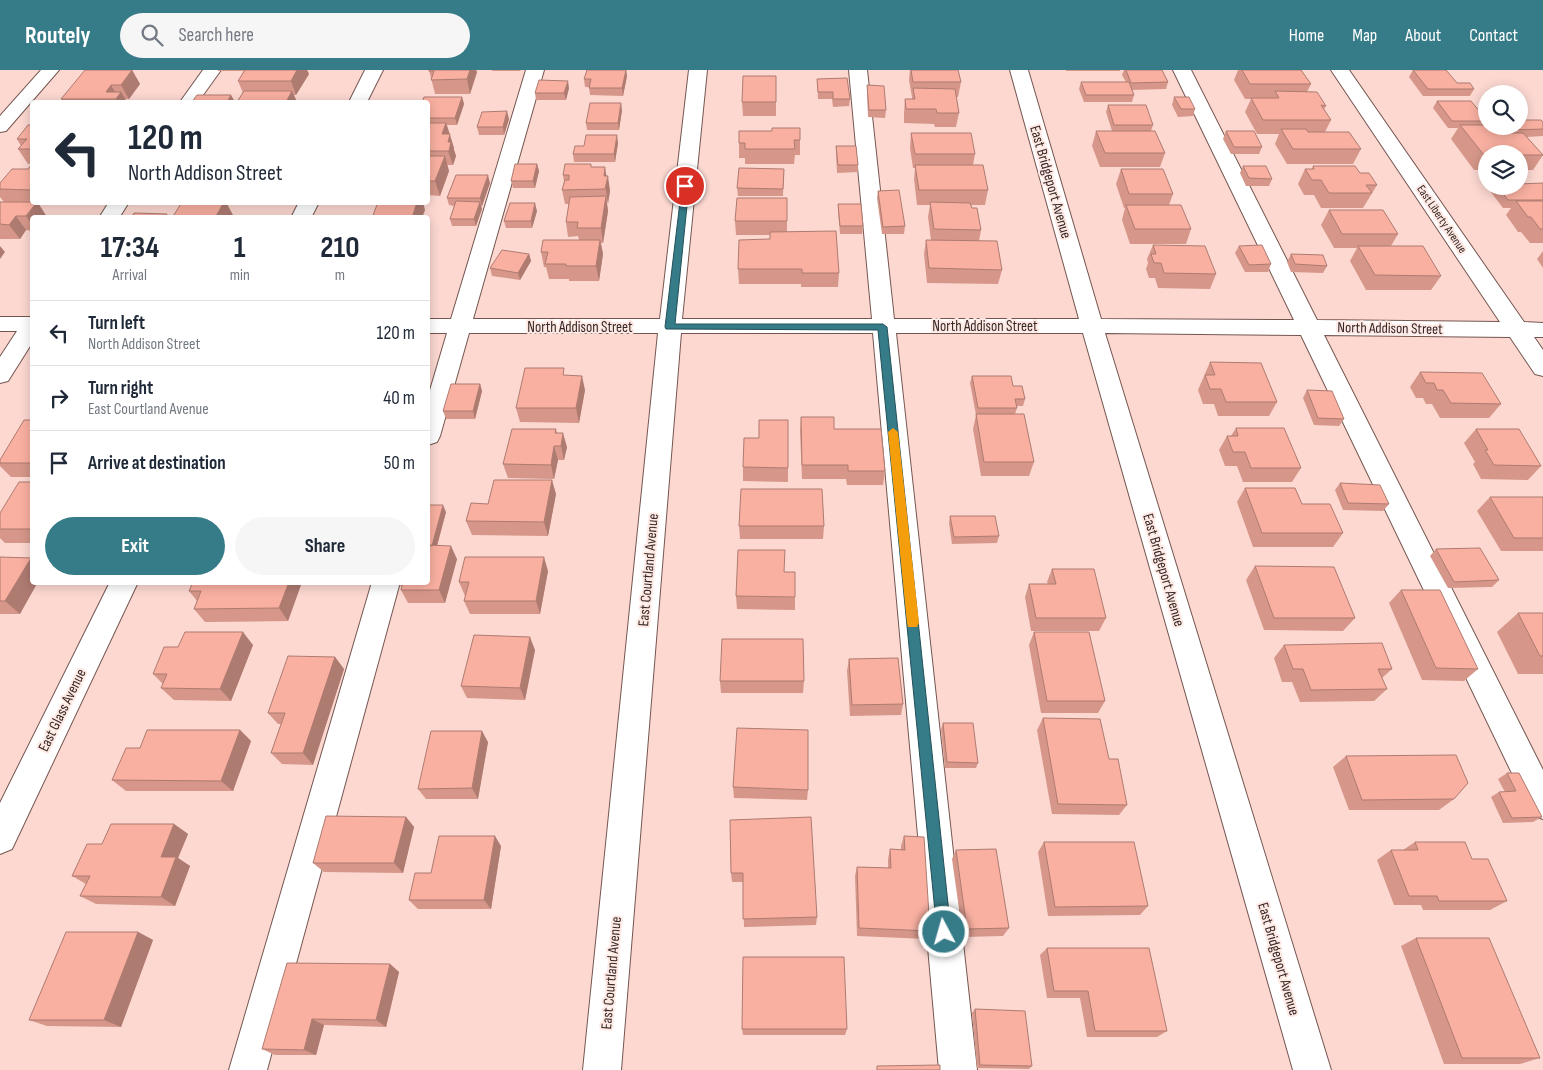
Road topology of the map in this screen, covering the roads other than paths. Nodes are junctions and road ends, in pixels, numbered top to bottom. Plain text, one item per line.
1 (50, 70) edge
2 (212, 70) edge
3 (374, 70) edge
4 (535, 70) edge
5 (698, 70) edge
6 (858, 70) edge
7 (1019, 70) edge
8 (1182, 70) edge
9 (1340, 70) edge
10 (190, 100) edge
11 (359, 100) edge
12 (0, 127) edge
13 (0, 324) edge
14 (30, 325) edge
15 (430, 326) edge
16 (459, 326) junction
17 (1092, 326) junction
18 (670, 327) junction
19 (883, 327) junction
20 (30, 328) edge
21 (1309, 328) junction
22 (1517, 330) junction
23 (1543, 330) edge
24 (1543, 368) edge
25 (0, 375) edge
26 (430, 429) edge
27 (123, 585) edge
28 (385, 585) edge
29 (1543, 804) edge
30 (0, 838) edge
31 (248, 1070) edge
32 (602, 1070) edge
33 (958, 1070) edge
34 (1312, 1070) edge

1 - 12 street
2 - 10 street
3 - 11 street
4 - 16 street
5 - 18 street, East Courtland Avenue
6 - 19 street
7 - 17 street, East Bridgeport Avenue
8 - 21 street
9 - 22 street, East Liberty Avenue
13 - 14 street
15 - 16 street, North Addison Street
16 - 18 street, North Addison Street
16 - 26 street
17 - 19 street, North Addison Street
17 - 21 street, North Addison Street
17 - 34 street, East Bridgeport Avenue
18 - 19 street, North Addison Street
18 - 32 street, East Courtland Avenue
19 - 33 street
20 - 25 street
21 - 22 street, North Addison Street
21 - 29 street
22 - 23 street, North Addison Street
22 - 24 street, East Liberty Avenue
27 - 30 street, East Glass Avenue
28 - 31 street

